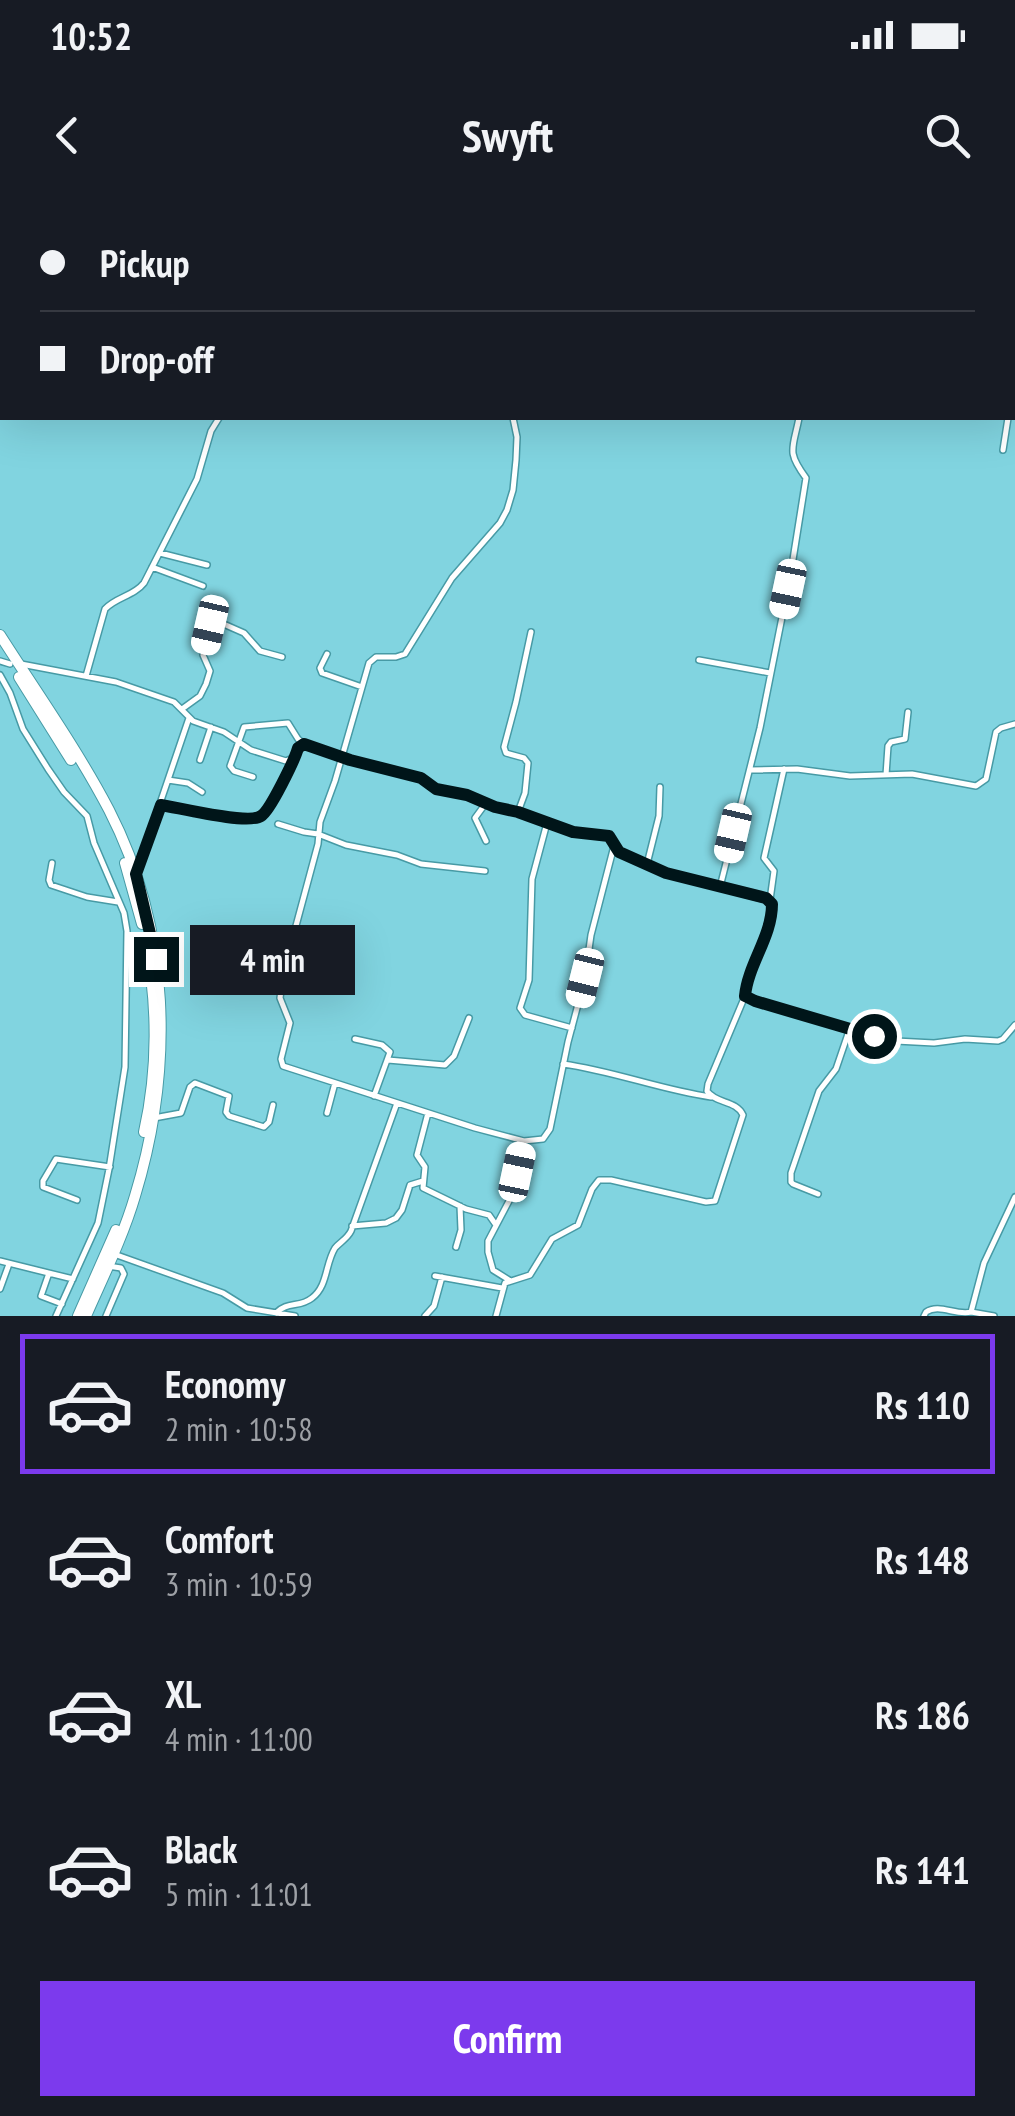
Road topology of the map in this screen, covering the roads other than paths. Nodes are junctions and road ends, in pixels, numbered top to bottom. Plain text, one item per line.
1 (218, 420) edge
2 (513, 420) edge
3 (799, 420) edge
4 (1008, 420) edge
5 (1003, 450) dead end
6 (160, 553) junction
7 (207, 565) dead end
8 (152, 568) junction
9 (203, 586) dead end
10 (531, 632) dead end
11 (0, 635) edge
12 (0, 648) edge
13 (326, 654) dead end
14 (282, 657) dead end
15 (698, 660) dead end
16 (10, 663) edge
17 (770, 672) junction
18 (0, 676) edge
19 (86, 676) junction
20 (362, 688) junction
21 (182, 709) junction
22 (908, 712) dead end
23 (189, 718) junction
24 (1015, 724) edge
25 (211, 727) junction
26 (237, 742) junction
27 (304, 744) junction
28 (341, 758) junction
29 (200, 760) dead end
30 (293, 760) junction
31 (784, 769) junction
32 (750, 770) junction
33 (886, 774) junction
34 (253, 778) dead end
35 (168, 780) junction
36 (660, 788) dead end
37 (202, 792) dead end
38 (486, 803) junction
39 (161, 805) junction
40 (518, 812) junction
41 (548, 822) junction
42 (278, 824) dead end
43 (318, 834) junction
44 (486, 842) dead end
45 (614, 846) junction
46 (52, 863) dead end
47 (647, 864) junction
48 (486, 872) dead end
49 (136, 874) junction
50 (720, 888) junction
51 (770, 901) junction
52 (118, 902) junction
53 (745, 996) junction
54 (469, 1018) dead end
55 (1015, 1025) edge
56 (572, 1028) junction
57 (850, 1028) junction
58 (356, 1039) dead end
59 (388, 1060) junction
60 (563, 1064) junction
61 (335, 1083) junction
62 (374, 1096) junction
63 (712, 1097) junction
64 (397, 1103) junction
65 (274, 1105) dead end
66 (327, 1113) dead end
67 (428, 1113) junction
68 (154, 1118) junction
69 (524, 1141) junction
70 (110, 1167) junction
71 (423, 1181) junction
72 (818, 1194) dead end
73 (1015, 1197) edge
74 (77, 1200) dead end
75 (460, 1206) junction
76 (1012, 1212) edge
77 (352, 1226) junction
78 (496, 1226) junction
79 (456, 1246) dead end
80 (114, 1254) junction
81 (0, 1261) edge
82 (9, 1264) junction
83 (108, 1266) junction
84 (49, 1273) junction
85 (73, 1279) junction
86 (509, 1280) junction
87 (502, 1288) junction
88 (0, 1290) edge
89 (62, 1304) junction
90 (971, 1312) junction
91 (276, 1313) junction
92 (56, 1316) edge
93 (78, 1316) edge
94 (86, 1316) edge
95 (106, 1316) edge
96 (295, 1316) edge
97 (425, 1316) edge
98 (496, 1316) edge
99 (924, 1316) edge
100 (994, 1316) edge

1 - 6 street
2 - 20 street
3 - 17 street
4 - 5 street
6 - 7 street
6 - 8 street
8 - 9 street
8 - 19 street
10 - 40 street
11 - 16 highway
12 - 16 highway
13 - 20 street
14 - 21 street
15 - 17 street
16 - 19 street
16 - 49 highway
16 - 93 highway
17 - 32 street
18 - 52 street
19 - 21 street
20 - 28 street
21 - 23 street
22 - 33 street
23 - 25 street
23 - 35 street
24 - 33 street
25 - 26 street
25 - 29 street
26 - 27 street
26 - 30 street
26 - 34 street
27 - 28 street
27 - 30 street
28 - 38 street
28 - 43 street
30 - 39 street
31 - 32 street
31 - 33 street
31 - 51 street
32 - 50 street
35 - 37 street
35 - 39 street
36 - 47 street
38 - 40 street
38 - 44 street
39 - 49 street
40 - 41 street
41 - 45 street
41 - 56 street
42 - 43 street
43 - 48 street
43 - 61 street
45 - 47 street
45 - 56 street
46 - 52 street
47 - 50 street
49 - 68 highway
50 - 51 street
51 - 53 street
52 - 70 street
53 - 57 street
53 - 63 street
54 - 59 street
55 - 57 street
56 - 60 street
57 - 72 street
58 - 59 street
59 - 62 street
60 - 63 street
60 - 69 street
61 - 62 street
61 - 66 street
62 - 64 street
63 - 86 street
64 - 67 street
64 - 77 street
65 - 68 street
67 - 69 street
67 - 71 street
68 - 80 highway
69 - 78 street
70 - 74 street
70 - 85 street
71 - 75 street
71 - 77 street
73 - 76 street
75 - 78 street
75 - 79 street
76 - 90 street
77 - 91 street
78 - 86 street
80 - 83 highway
80 - 91 street
81 - 82 street
82 - 84 street
82 - 88 street
83 - 94 highway
83 - 95 street
84 - 85 street
84 - 89 street
85 - 89 street
86 - 87 street
87 - 97 street
87 - 98 street
89 - 92 street
90 - 99 street
90 - 100 street
91 - 96 street

